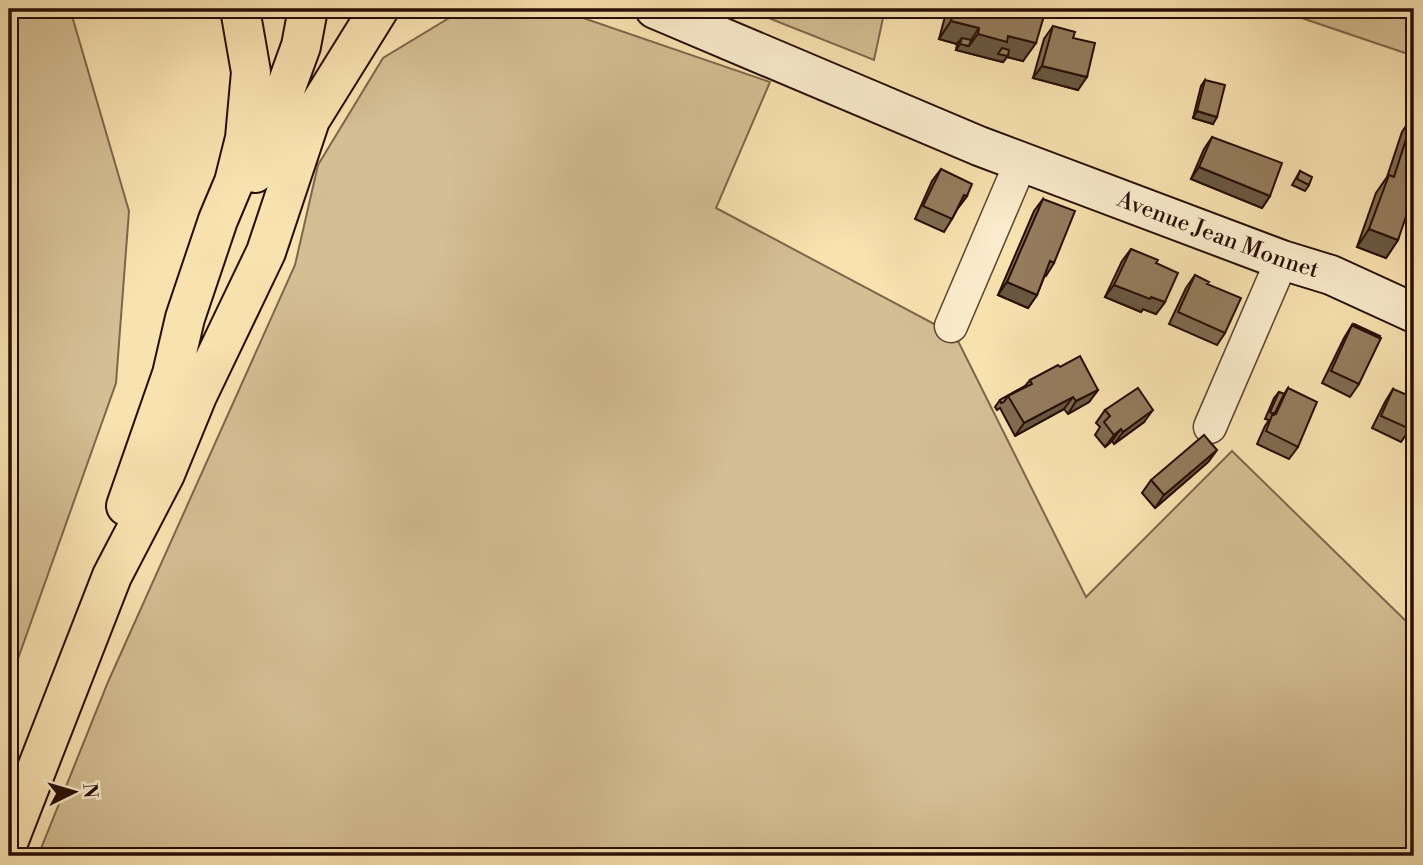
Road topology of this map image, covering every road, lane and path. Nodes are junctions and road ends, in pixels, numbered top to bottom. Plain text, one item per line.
1 (240, 9) edge
2 (308, 9) edge
3 (379, 9) edge
4 (655, 9) edge
5 (1021, 162) junction
6 (1282, 260) junction
7 (1414, 313) edge
8 (951, 326) dead end
9 (172, 374) junction
10 (1210, 427) dead end
11 (112, 576) junction
12 (9, 840) edge

1 - 9 main road
2 - 9 main road
3 - 11 main road
4 - 5 main road, Avenue Jean Monnet
5 - 6 main road, Avenue Jean Monnet
5 - 8 street
6 - 7 main road, Avenue Jean Monnet
6 - 10 street
9 - 11 main road
11 - 12 main road

